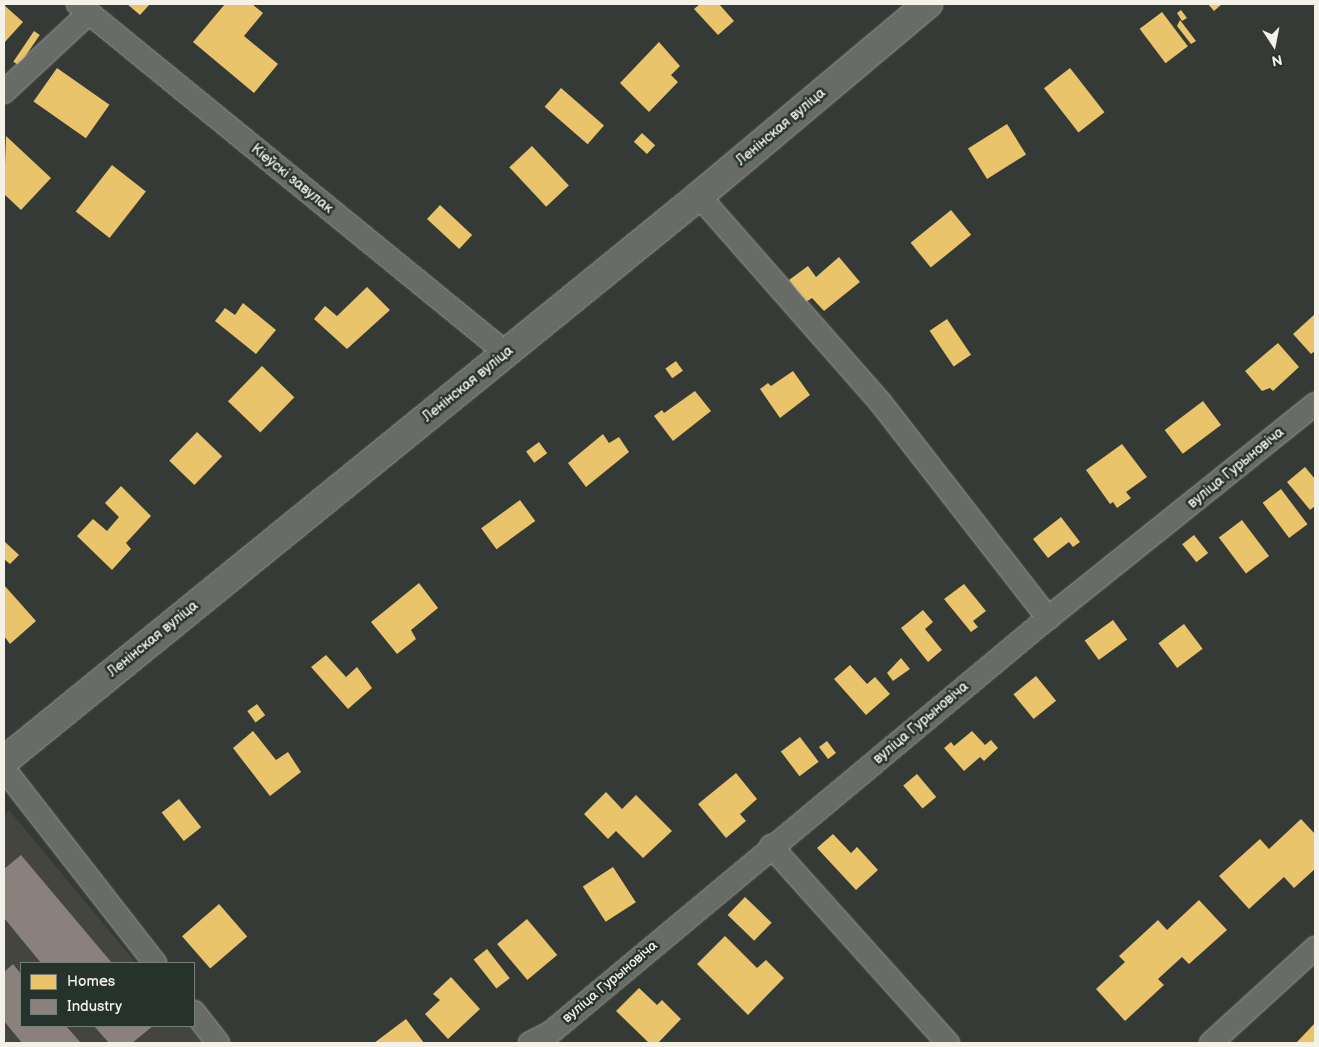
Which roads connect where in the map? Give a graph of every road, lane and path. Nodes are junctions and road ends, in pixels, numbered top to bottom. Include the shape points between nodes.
1 (928, 4) edge
2 (83, 9) edge
3 (4, 92) edge
4 (699, 196) junction
5 (506, 353) junction
6 (1315, 404) edge
7 (1048, 618) junction
8 (4, 761) edge
9 (4, 769) edge
10 (772, 846) junction
11 (1315, 948) edge
12 (154, 962) edge
13 (195, 1013) edge
14 (218, 1043) edge
15 (530, 1043) edge
16 (948, 1043) edge
17 (1211, 1043) edge

1 - 4 main road, Ленінская вуліца
2 - 3 street
2 - 5 street, Кіеўскі завулак
4 - 5 main road, Ленінская вуліца
4 - 7 street via 880,402
5 - 8 main road, Ленінская вуліца
6 - 7 street, вуліца Гурыновіча
7 - 10 street, вуліца Гурыновіча
9 - 12 street
10 - 15 street, вуліца Гурыновіча via 550,1033
10 - 16 street
11 - 17 street
13 - 14 street

